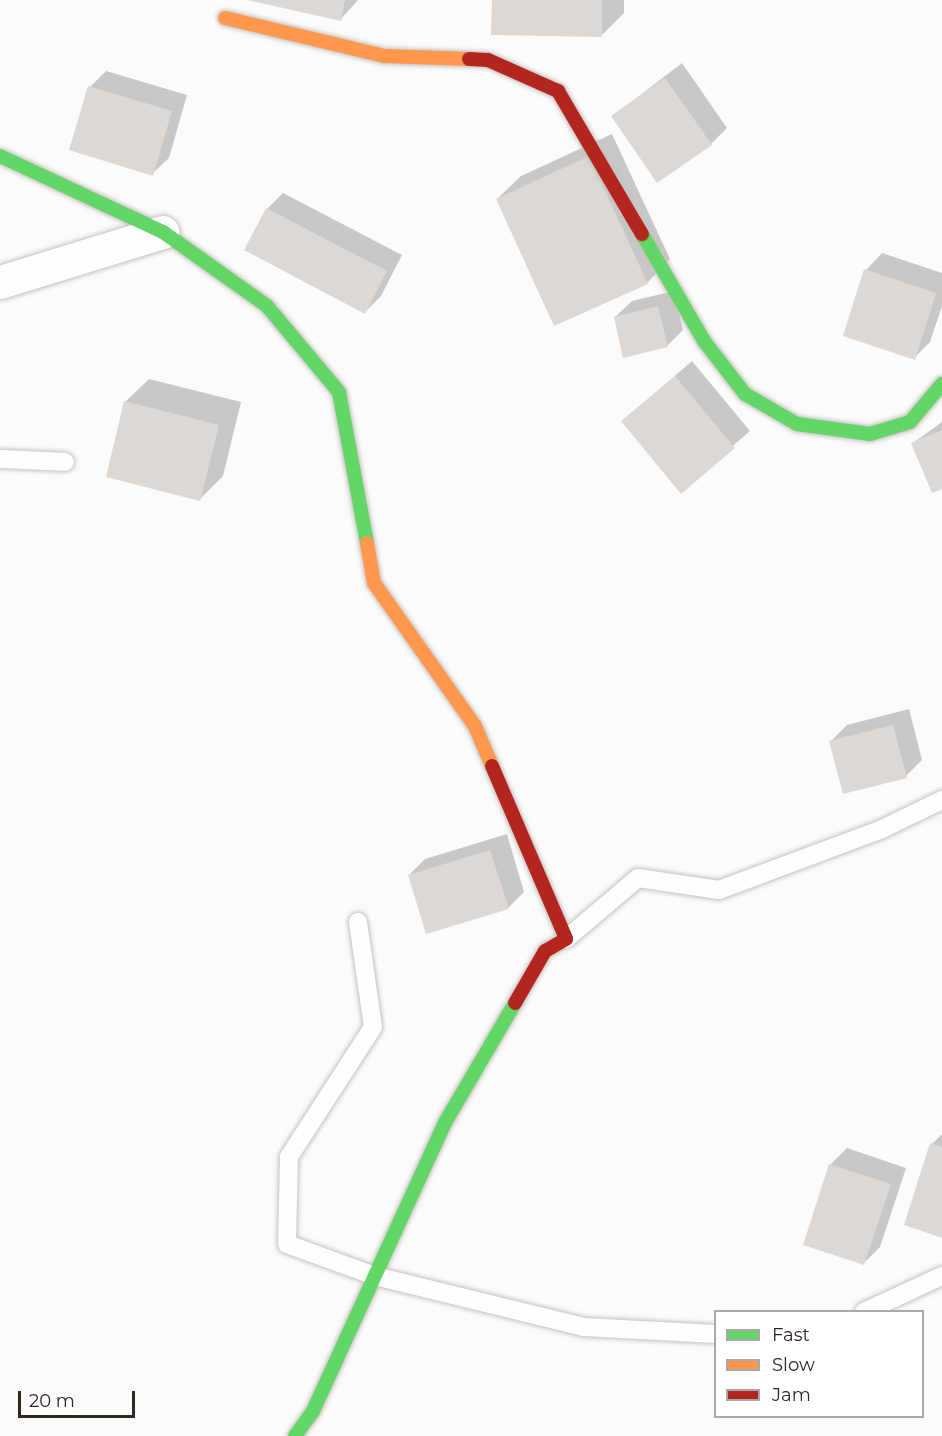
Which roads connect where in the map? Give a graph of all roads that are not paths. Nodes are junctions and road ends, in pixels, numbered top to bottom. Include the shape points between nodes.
1 (225, 18) dead end
2 (0, 156) edge
3 (164, 232) junction
4 (0, 282) edge
5 (942, 384) edge
6 (0, 459) edge
7 (65, 462) dead end
8 (942, 800) edge
9 (358, 922) dead end
10 (566, 939) junction
11 (942, 1275) edge
12 (375, 1276) junction
13 (866, 1310) edge
14 (714, 1334) edge
15 (295, 1436) edge

1 - 5 street via 385,56 488,60 558,91 704,341 745,394 797,424 870,434 910,422
2 - 3 street
3 - 4 street
3 - 10 street via 267,306 339,392 374,583 475,726
6 - 7 lane
8 - 10 lane via 882,829 719,890 638,878
9 - 12 lane via 373,1027 289,1157 287,1244
10 - 12 street via 545,951 446,1121
11 - 13 lane
12 - 14 lane via 584,1327
12 - 15 street via 313,1411

